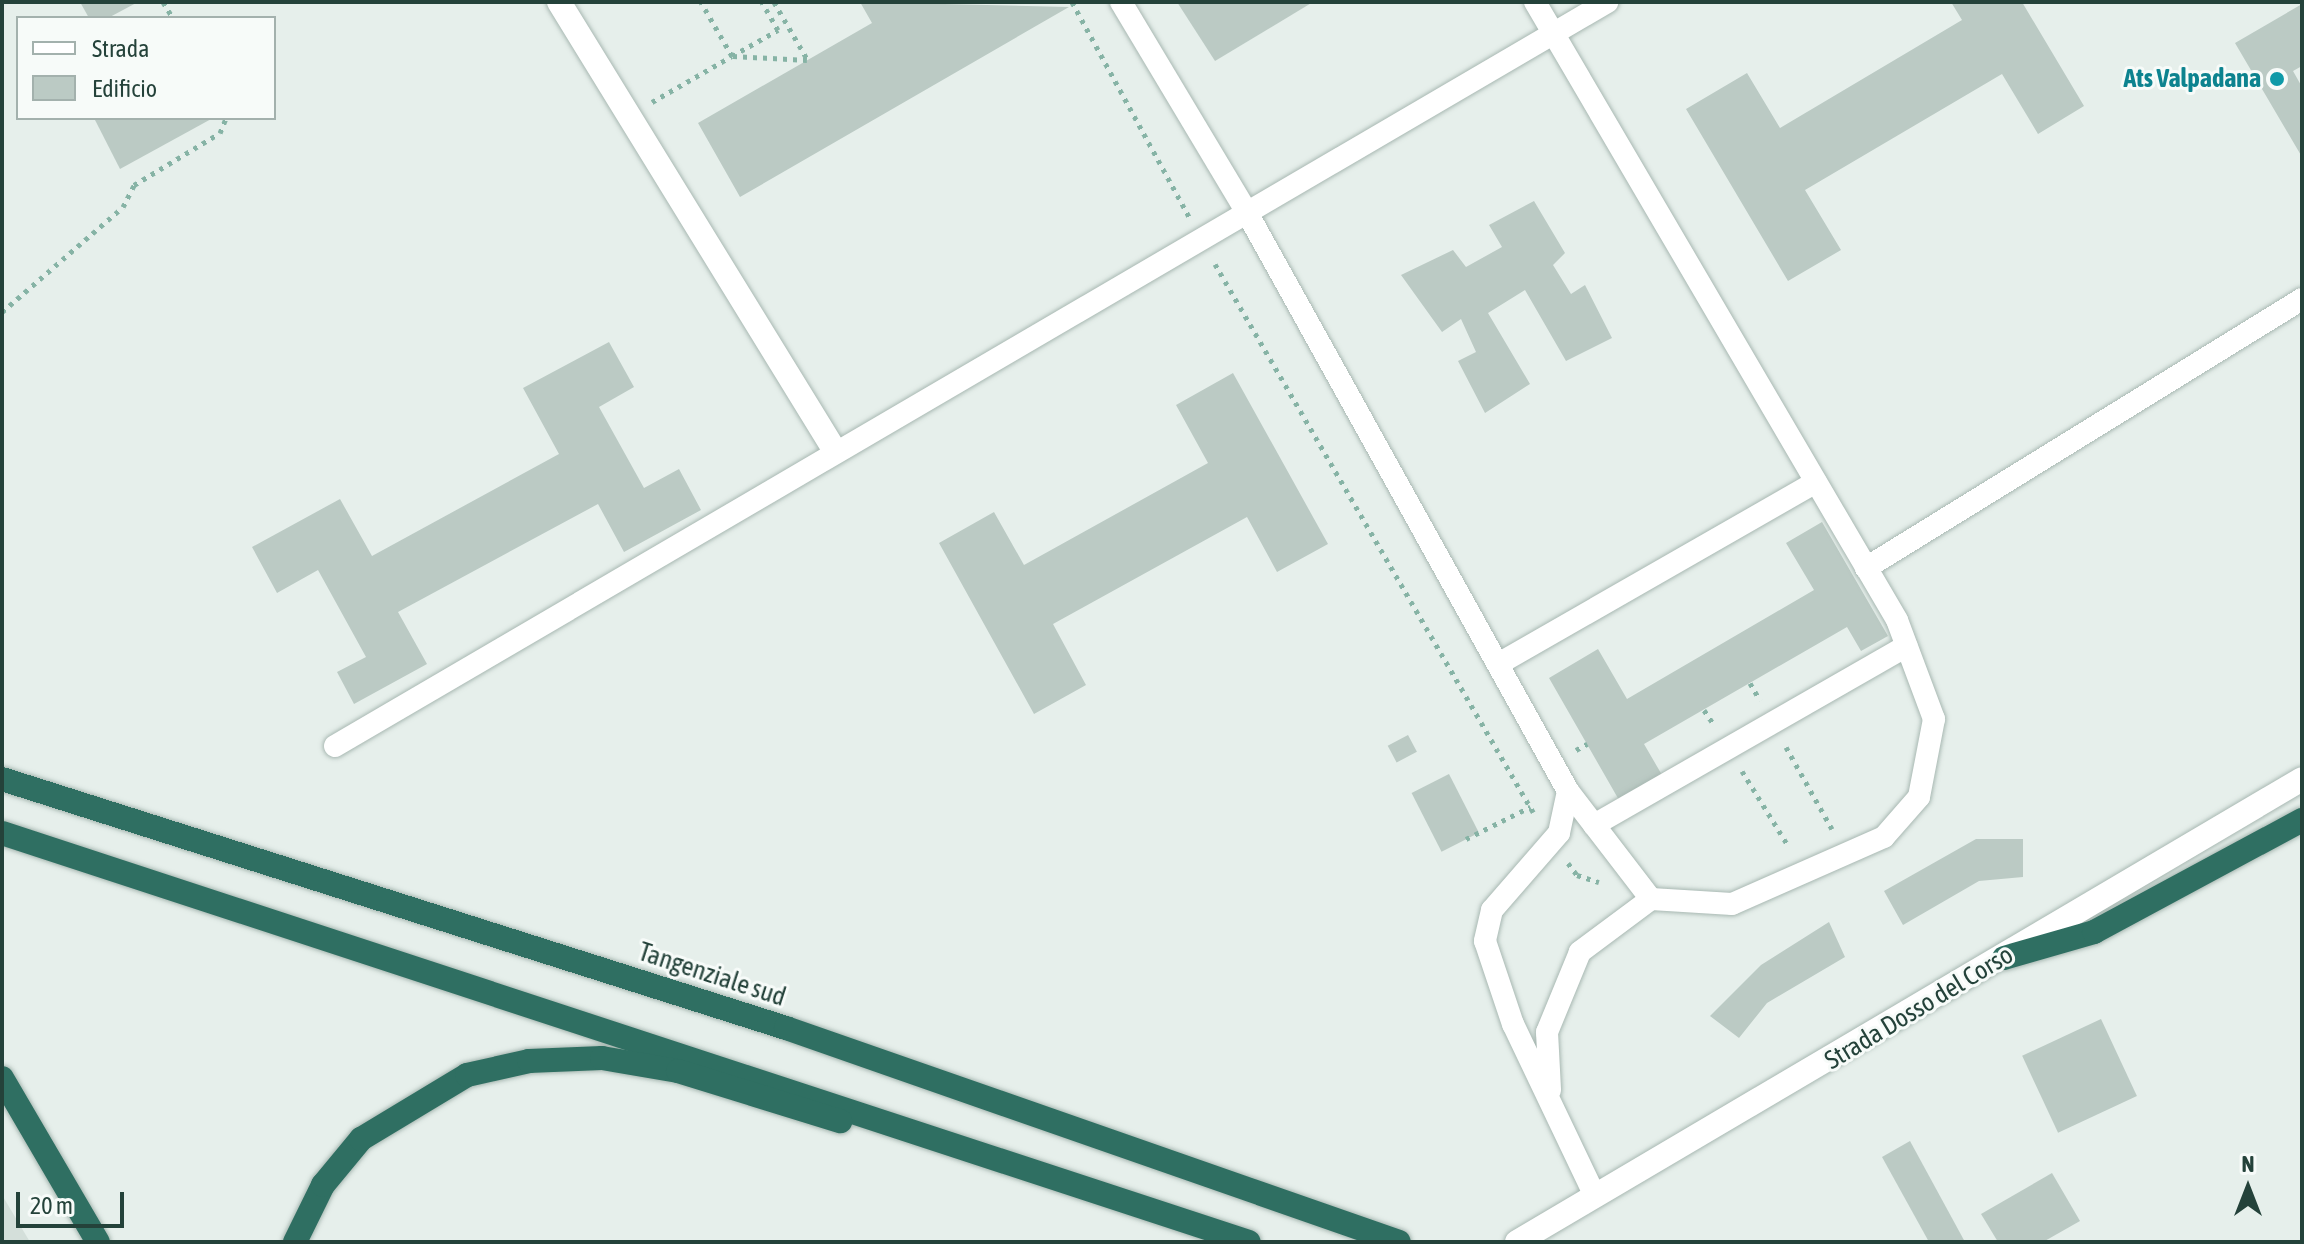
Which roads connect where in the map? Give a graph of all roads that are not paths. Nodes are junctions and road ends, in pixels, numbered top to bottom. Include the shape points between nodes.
1 (559, 2) edge
2 (1121, 2) edge
3 (1535, 2) edge
4 (1607, 2) edge
5 (1553, 33) junction
6 (1245, 209) junction
7 (2302, 299) edge
8 (835, 451) junction
9 (1816, 482) junction
10 (1866, 568) junction
11 (1906, 646) junction
12 (1500, 663) junction
13 (335, 746) dead end
14 (2, 779) edge
15 (2302, 779) edge
16 (1568, 791) junction
17 (2302, 820) edge
18 (1594, 825) junction
19 (2, 833) edge
20 (1651, 899) junction
21 (2004, 958) junction
22 (2, 1078) edge
23 (763, 1088) junction
24 (1550, 1090) junction
25 (1595, 1196) junction
26 (1525, 1237) edge
27 (98, 1242) edge
28 (295, 1242) edge
29 (1249, 1242) edge
30 (1399, 1242) edge

1 - 8 main road
2 - 6 lane
3 - 5 lane
4 - 5 lane
5 - 6 lane
5 - 9 lane
6 - 8 lane
6 - 12 lane
7 - 10 lane
8 - 13 lane
9 - 10 lane
9 - 12 lane
10 - 11 lane
11 - 18 lane
11 - 20 lane via 1934,719 1919,797 1884,837 1732,904
12 - 16 lane
14 - 30 highway, Tangenziale sud via 786,1028
15 - 21 main road, Strada Dosso del Corso
16 - 18 lane
16 - 24 lane via 1559,833 1492,910 1485,941 1513,1024
17 - 21 highway via 2094,932
18 - 20 lane
19 - 23 highway
20 - 24 lane via 1580,952 1561,984 1547,1032
21 - 25 main road, Strada Dosso del Corso
22 - 27 highway
23 - 28 highway via 602,1058 529,1061 467,1075 361,1139 323,1185
23 - 29 highway
24 - 25 lane
25 - 26 main road, Strada Dosso del Corso

